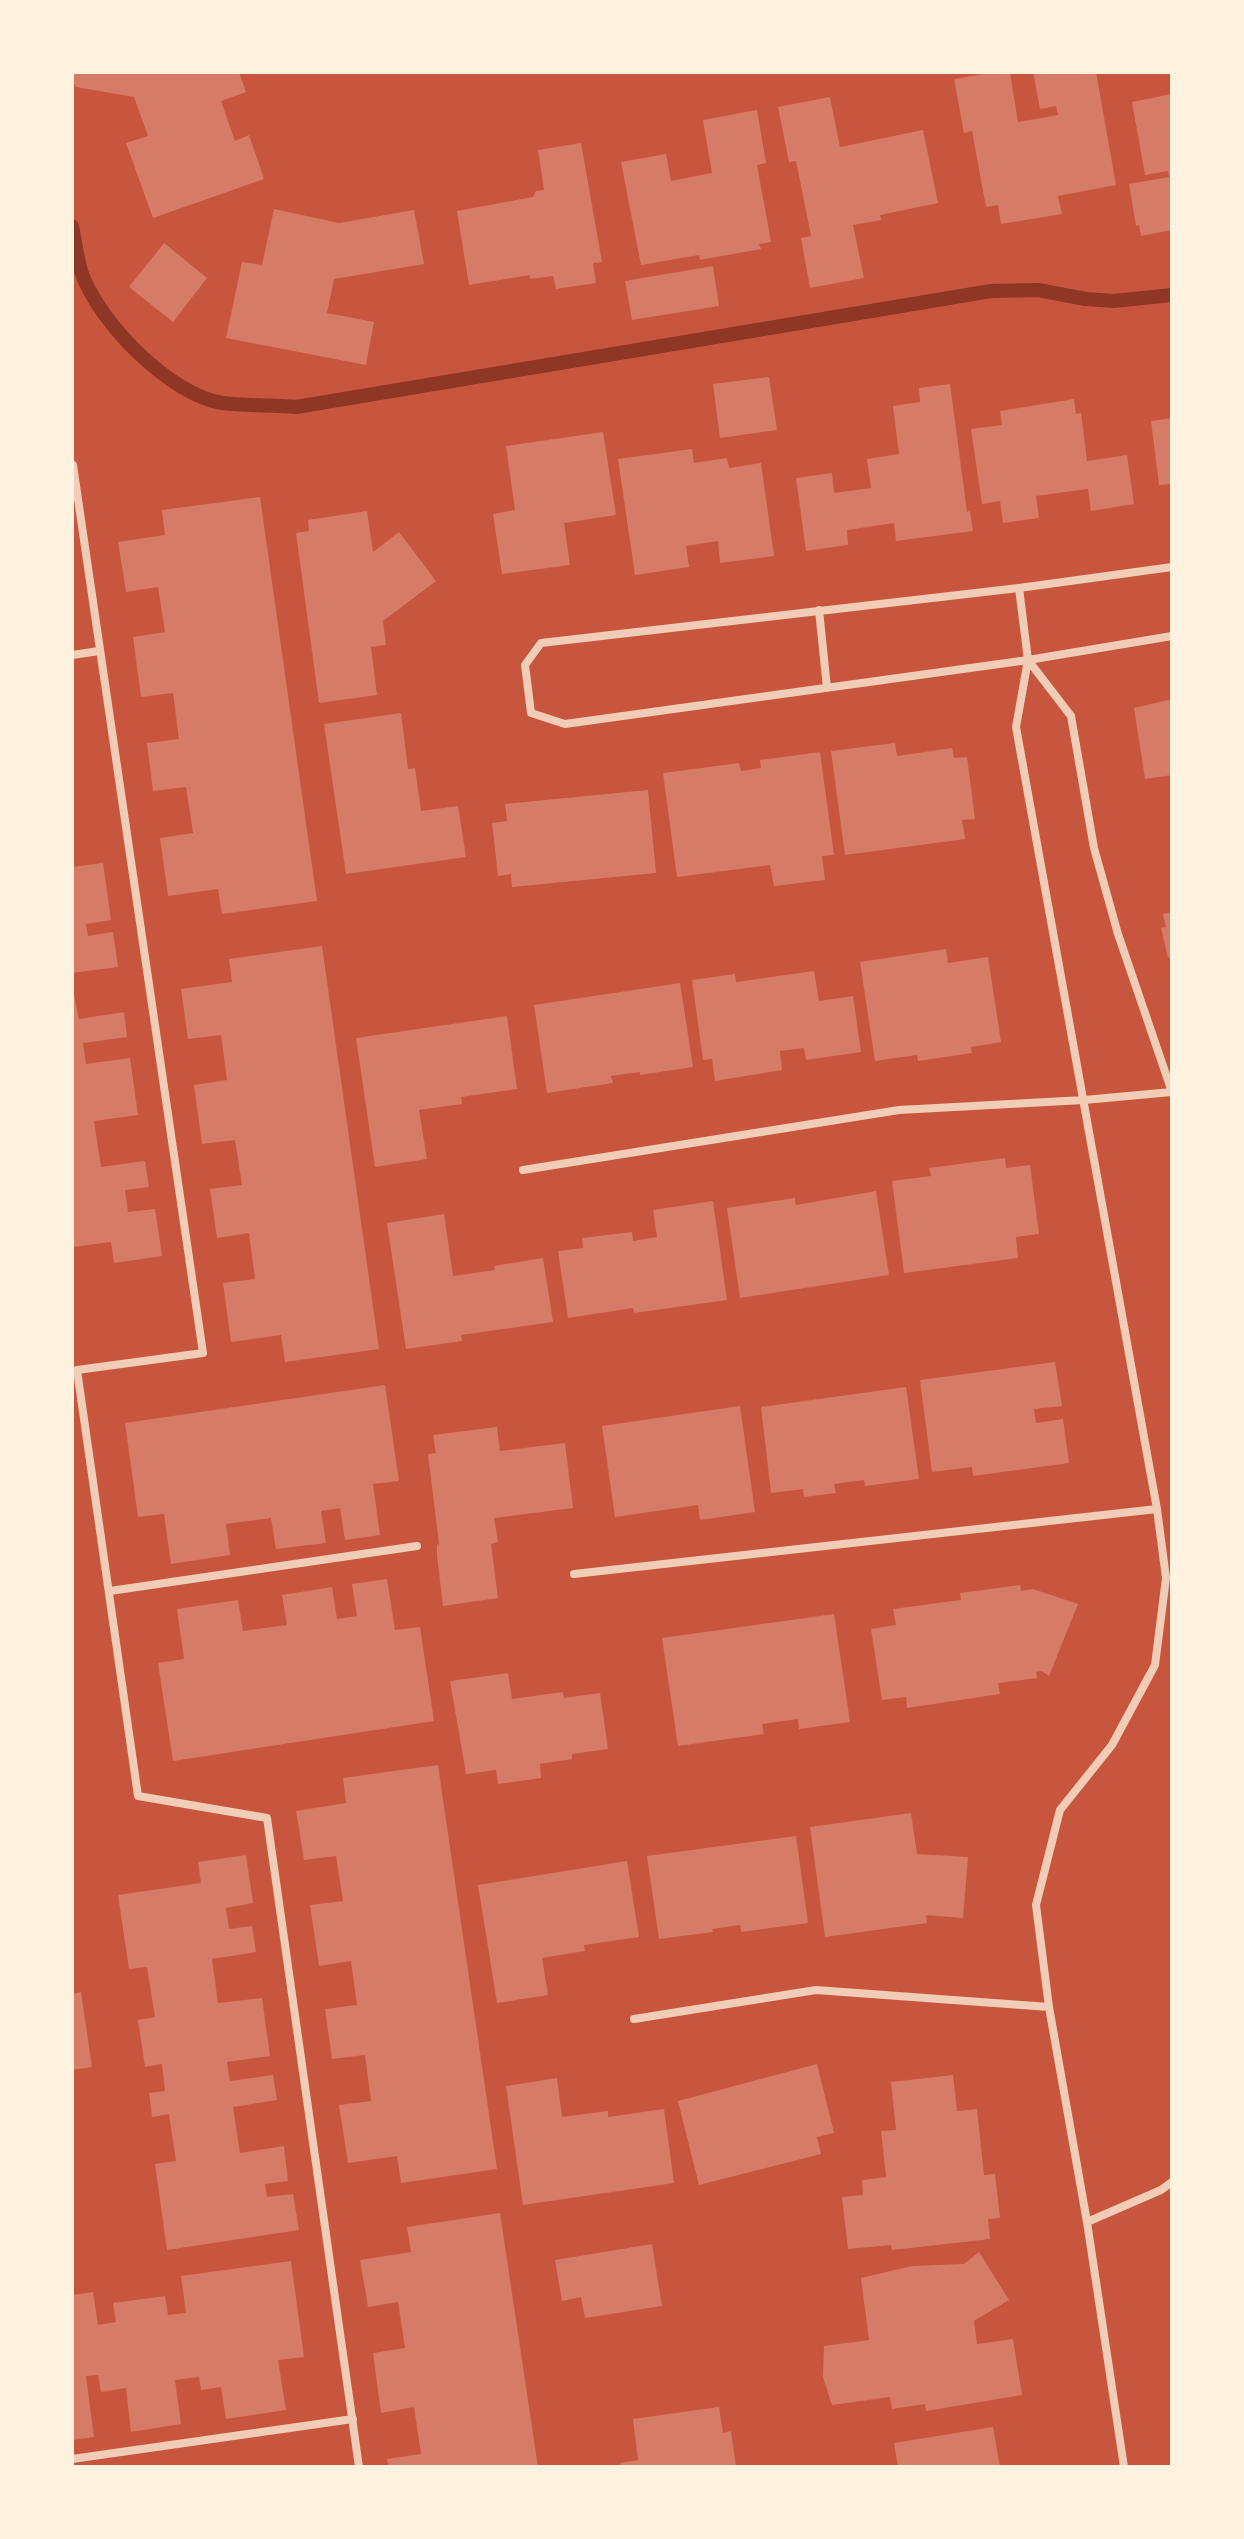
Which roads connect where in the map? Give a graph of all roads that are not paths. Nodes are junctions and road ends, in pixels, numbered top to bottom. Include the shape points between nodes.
1 (73, 465) edge
2 (1172, 567) edge
3 (1019, 588) junction
4 (819, 610) junction
5 (1172, 636) edge
6 (99, 651) junction
7 (72, 655) edge
8 (1028, 660) junction
9 (827, 688) junction
10 (1172, 1092) edge
11 (1084, 1100) junction
12 (523, 1170) dead end
13 (1157, 1509) junction
14 (417, 1546) dead end
15 (574, 1574) dead end
16 (110, 1591) junction
17 (1049, 2007) junction
18 (634, 2019) dead end
19 (1172, 2182) edge
20 (1087, 2222) junction
21 (353, 2419) junction
22 (72, 2459) edge
23 (359, 2467) edge
24 (1124, 2467) edge

1 - 6 street
2 - 3 street
3 - 4 street
3 - 8 street
4 - 9 street
4 - 9 street via 541,643 525,665 531,713 565,724
5 - 8 street
6 - 7 street
6 - 16 street via 203,1353 77,1370
8 - 9 street
8 - 10 street via 1071,716 1094,848
8 - 11 street via 1016,727
10 - 11 street
11 - 12 street via 899,1110
11 - 13 street
13 - 15 street
13 - 17 street via 1166,1578 1155,1665 1112,1745 1060,1810 1036,1905
14 - 16 street
16 - 21 street via 138,1796 267,1818
17 - 18 street via 816,1990
17 - 20 street
19 - 20 street
20 - 24 street
21 - 22 street
21 - 23 street

